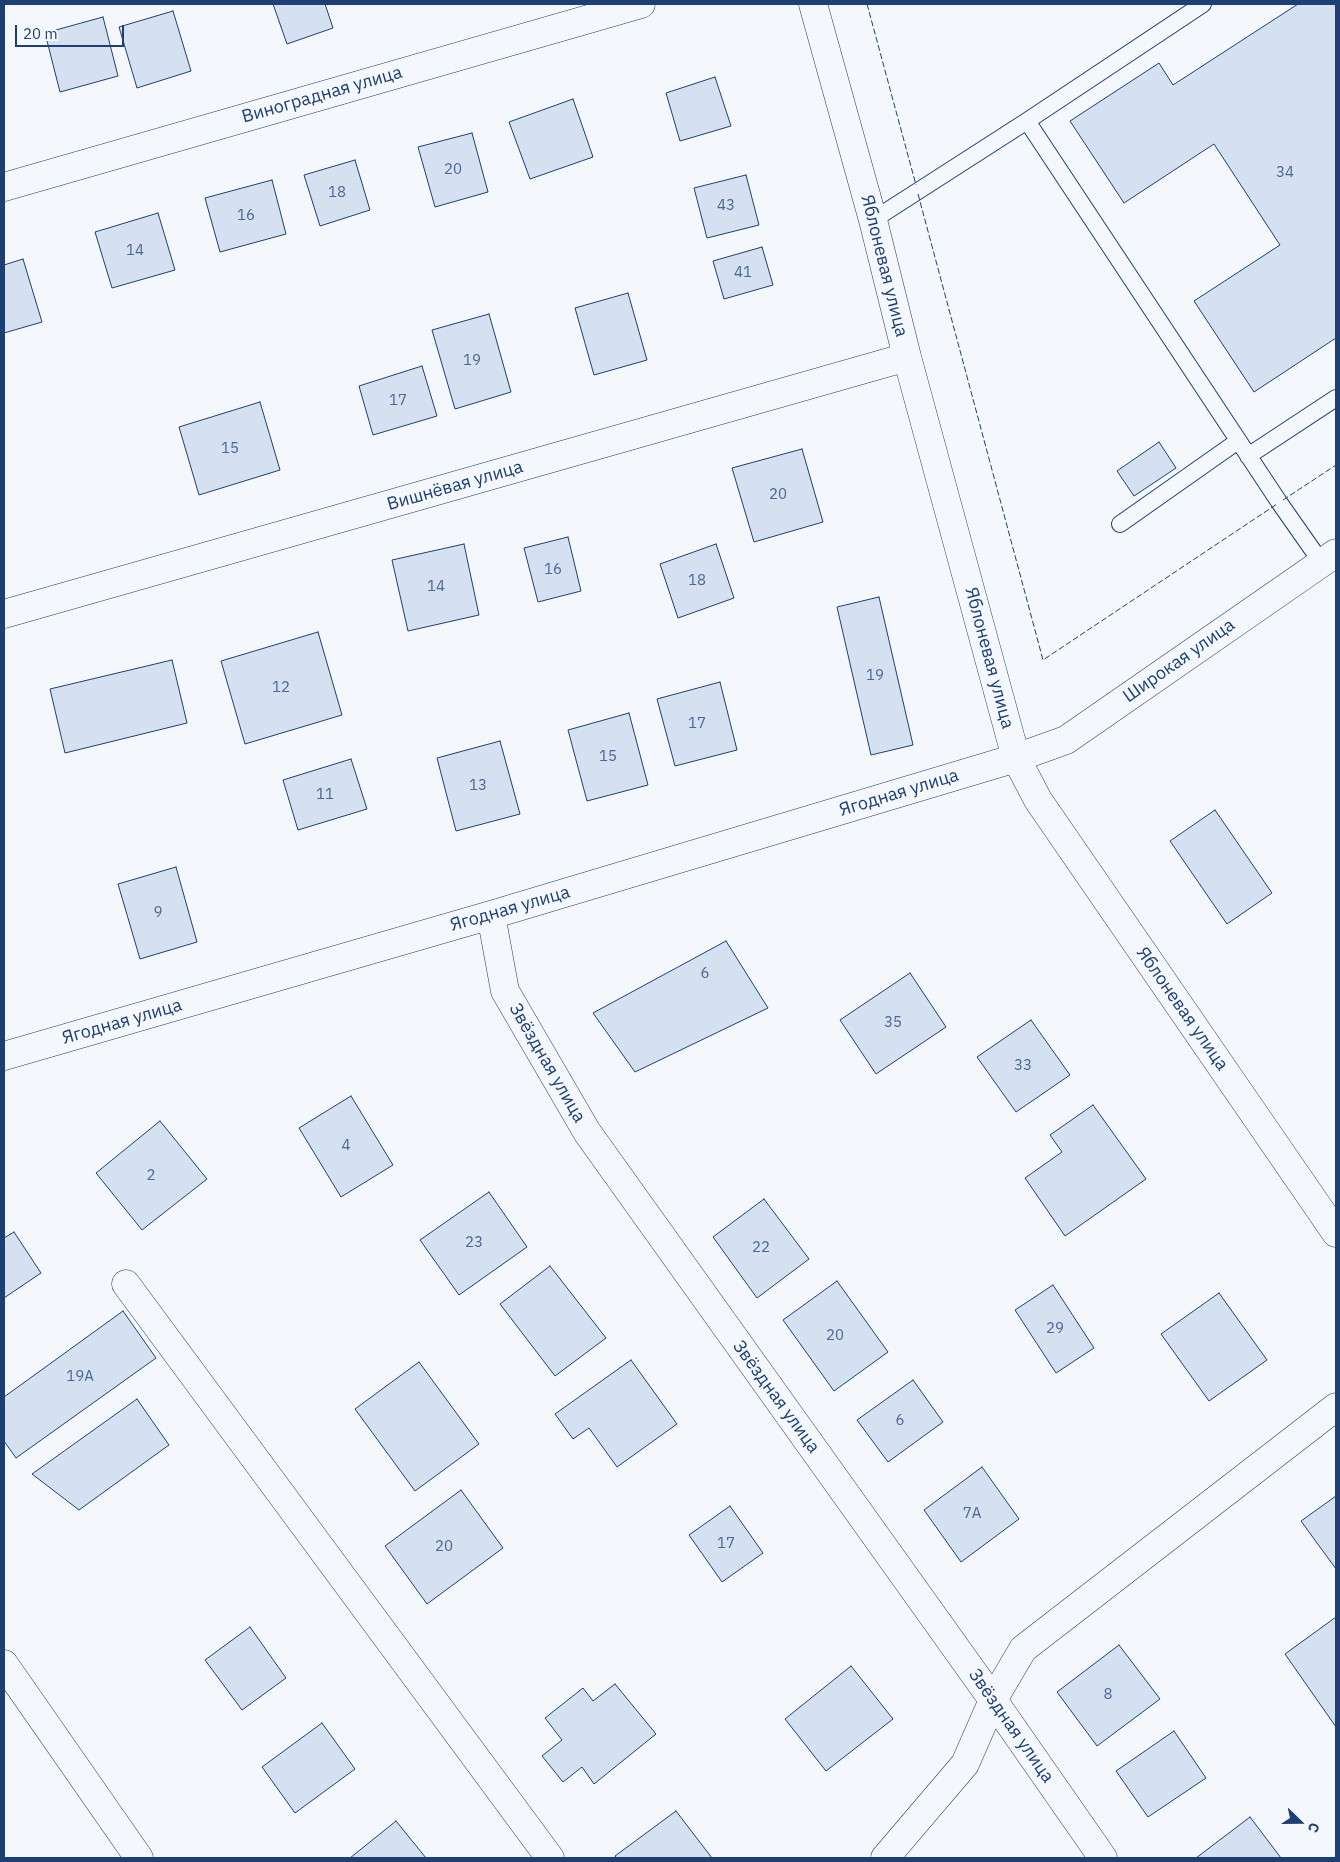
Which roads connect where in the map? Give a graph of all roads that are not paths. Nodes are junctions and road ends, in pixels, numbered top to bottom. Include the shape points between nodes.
1 (640, 4) edge
2 (813, 4) edge
3 (1203, 4) edge
4 (1027, 121) junction
5 (4, 187) edge
6 (873, 220) junction
7 (907, 358) junction
8 (1336, 398) edge
9 (1238, 441) junction
10 (1248, 456) junction
11 (1120, 524) dead end
12 (1329, 558) edge
13 (4, 614) edge
14 (1016, 758) junction
15 (490, 915) junction
16 (4, 1056) edge
17 (1336, 1233) edge
18 (126, 1284) dead end
19 (1336, 1407) edge
20 (4, 1664) edge
21 (994, 1700) junction
22 (139, 1858) edge
23 (550, 1858) edge
24 (885, 1858) edge
25 (1103, 1858) edge

1 - 5 street, Виноградная улица
2 - 6 street, Яблоневая улица
3 - 4 lane
4 - 6 lane
4 - 9 lane
6 - 7 street, Яблоневая улица
7 - 13 street, Вишнёвая улица
7 - 14 street, Яблоневая улица
8 - 10 lane
9 - 10 lane
9 - 11 lane
10 - 12 lane
12 - 14 street, Широкая улица via 1066,740
14 - 15 street, Ягодная улица
14 - 17 street, Яблоневая улица via 1038,800
15 - 16 street, Ягодная улица
15 - 21 street, Звёздная улица via 504,991 587,1132
18 - 23 street
19 - 21 street via 1023,1649
20 - 22 street
21 - 24 street via 964,1764
21 - 25 street, Звёздная улица

